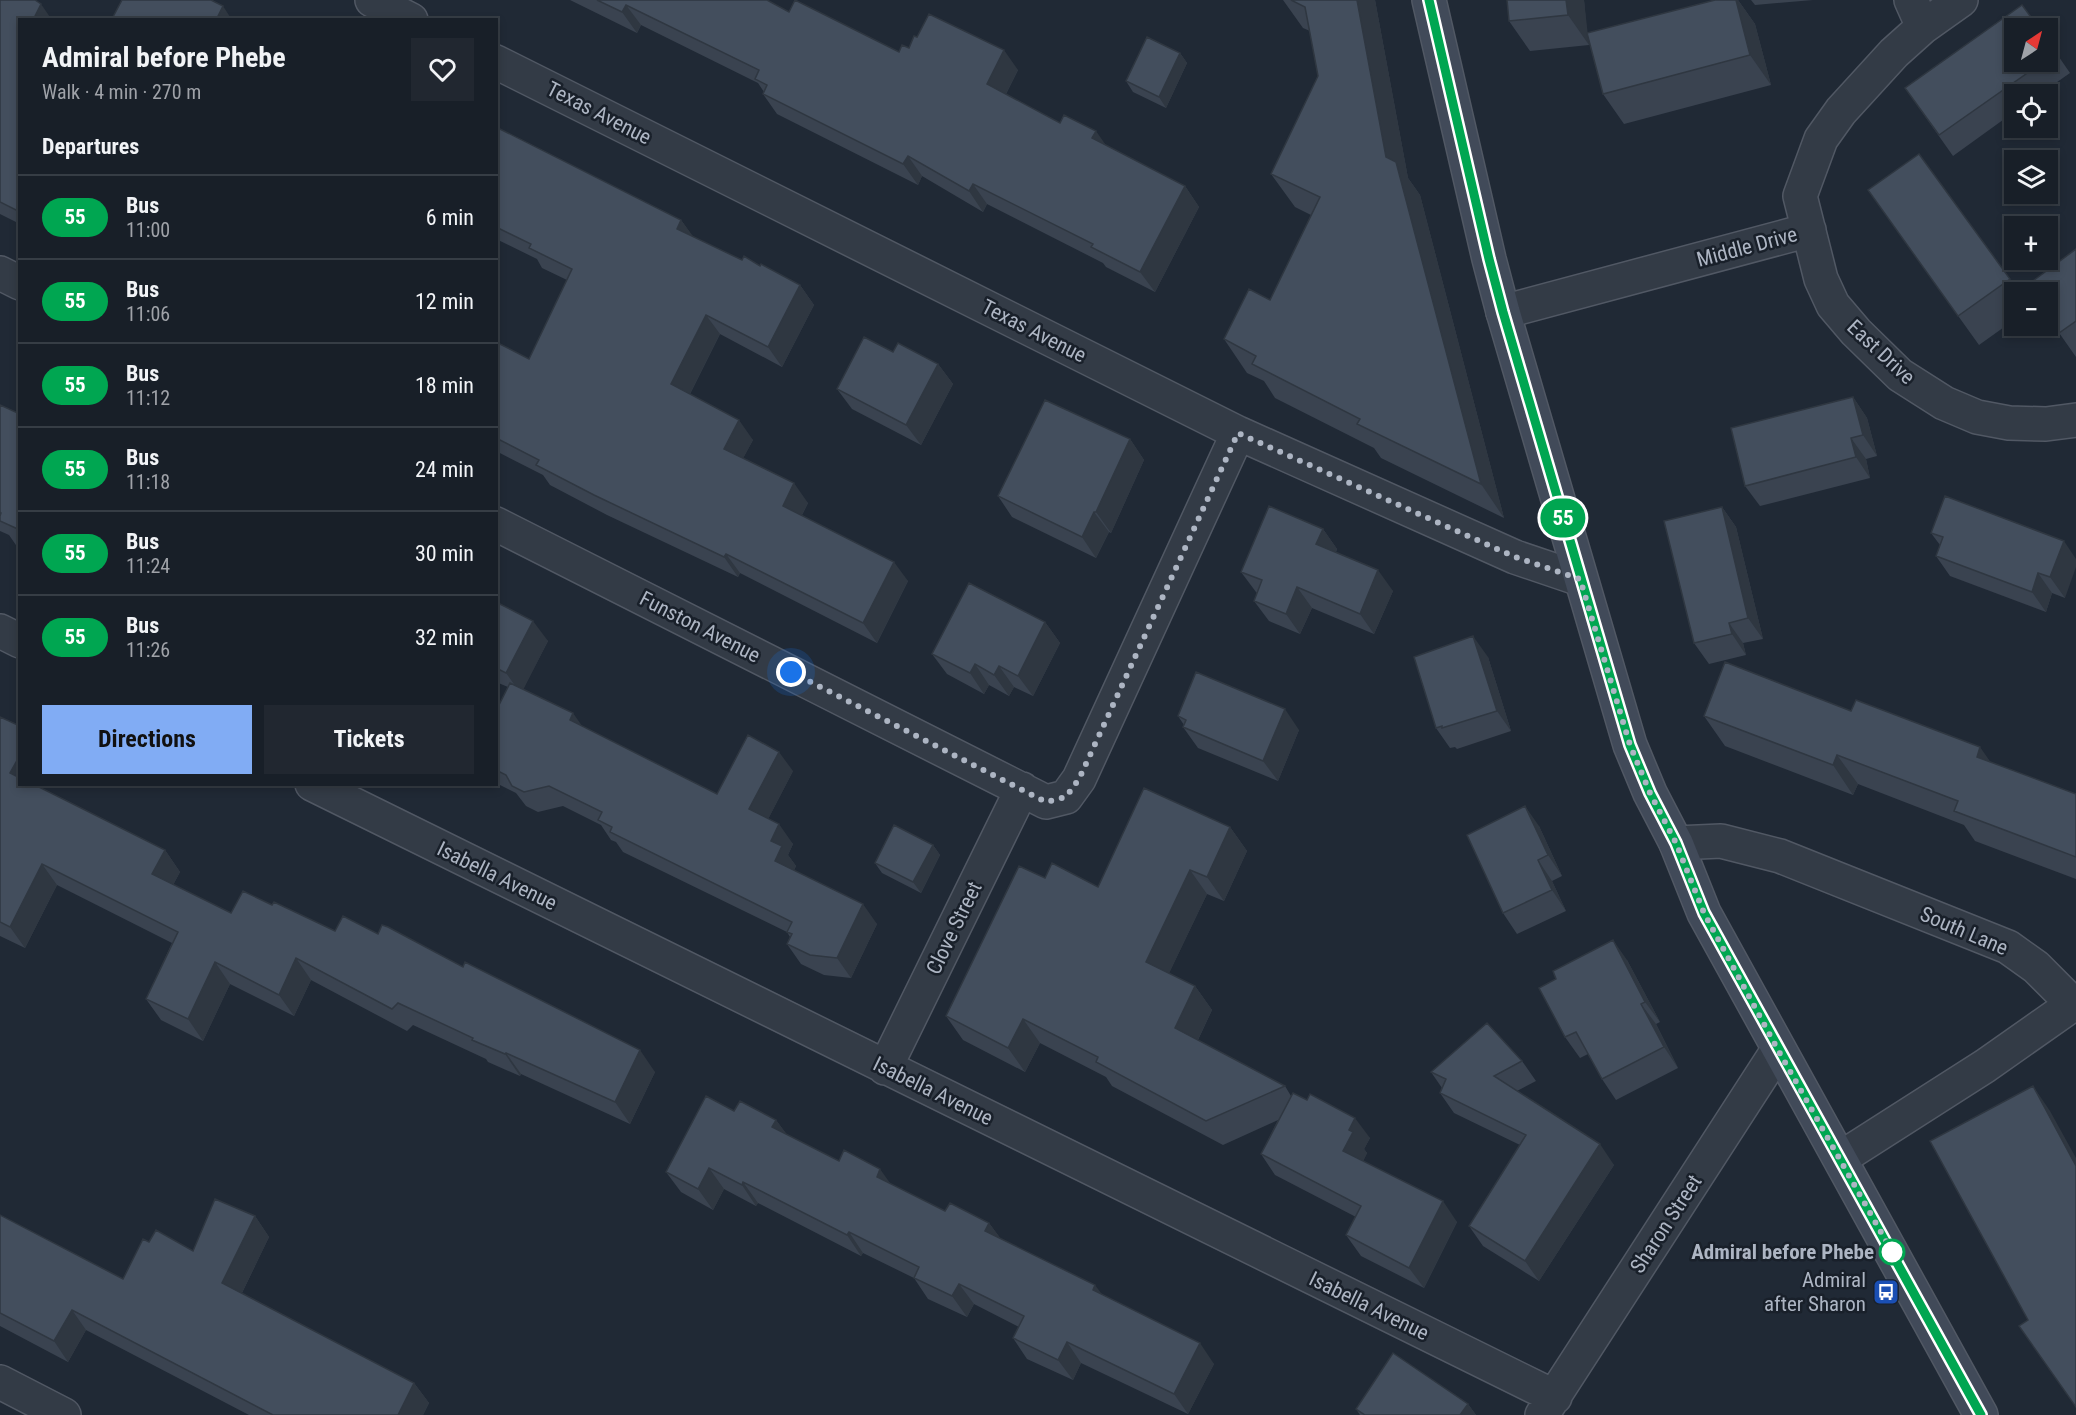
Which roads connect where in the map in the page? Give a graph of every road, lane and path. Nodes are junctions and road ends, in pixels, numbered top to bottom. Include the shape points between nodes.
1 (372, 0) edge
2 (1429, 0) edge
3 (1961, 0) edge
4 (1917, 14) edge
5 (407, 18) edge
6 (498, 63) edge
7 (1809, 230) junction
8 (0, 273) edge
9 (18, 282) edge
10 (1503, 312) junction
11 (2076, 420) edge
12 (1238, 433) junction
13 (498, 525) edge
14 (1580, 579) junction
15 (0, 631) edge
16 (18, 640) edge
17 (316, 786) edge
18 (1022, 789) junction
19 (1676, 843) junction
20 (2074, 1003) edge
21 (1778, 1050) junction
22 (885, 1068) junction
23 (1841, 1158) junction
24 (0, 1382) edge
25 (1548, 1406) edge
26 (64, 1415) edge
27 (1981, 1415) edge

1 - 5 street
2 - 10 main road
3 - 4 street, Middle Drive
4 - 7 street, Middle Drive via 1894,53 1821,139 1800,196
6 - 12 street, Texas Avenue
7 - 10 street, Middle Drive
7 - 11 street, East Drive via 1821,279 1833,305 1900,375 1944,403 1977,417 2009,423
8 - 9 street
10 - 14 main road
12 - 14 street, Texas Avenue via 1515,557
12 - 18 street, Funston Avenue via 1079,779 1066,797 1046,802
13 - 18 street, Funston Avenue
14 - 19 main road via 1630,745
15 - 16 street
17 - 22 street, Isabella Avenue
18 - 22 street, Clove Street
19 - 20 street, South Lane via 1721,841 1780,856 2008,947
19 - 21 main road via 1704,913
20 - 23 street, South Lane via 1985,1066
21 - 23 main road
21 - 25 street, Sharon Street
22 - 25 street, Isabella Avenue
23 - 27 main road
24 - 26 street

